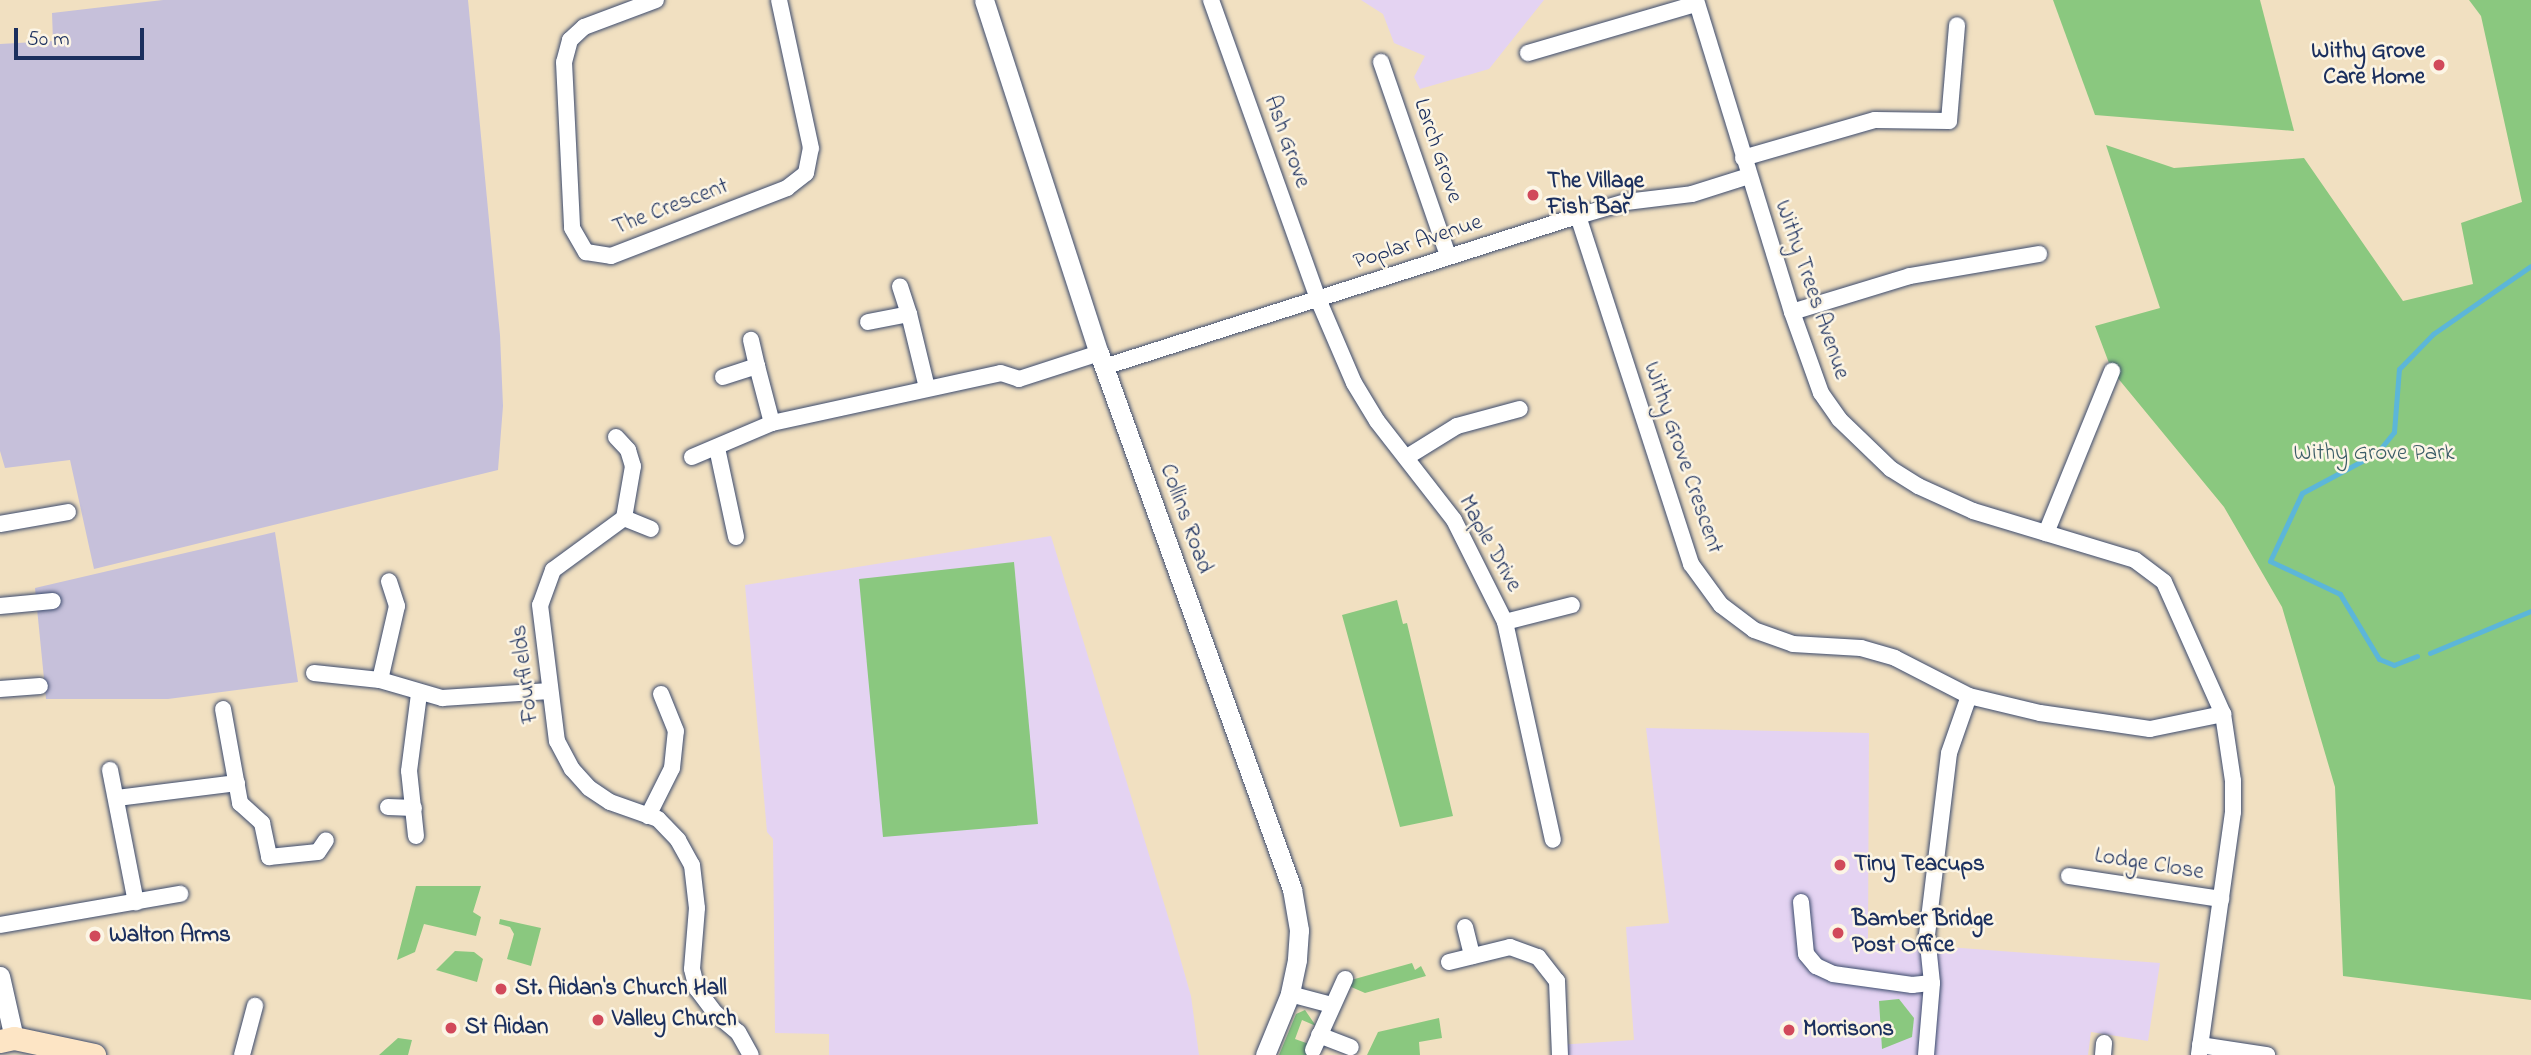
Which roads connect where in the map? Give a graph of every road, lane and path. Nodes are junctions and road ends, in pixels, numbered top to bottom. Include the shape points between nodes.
1 (656, 0) edge
2 (779, 0) edge
3 (984, 0) edge
4 (1211, 0) edge
5 (1696, 2) edge
6 (1957, 25) dead end
7 (1528, 53) dead end
8 (1381, 62) dead end
9 (1743, 158) junction
10 (1749, 176) junction
11 (1578, 216) junction
12 (2039, 254) dead end
13 (1448, 256) junction
14 (900, 286) dead end
15 (1318, 299) junction
16 (1791, 312) junction
17 (909, 314) junction
18 (868, 322) dead end
19 (751, 340) dead end
20 (1102, 360) junction
21 (757, 366) junction
22 (2112, 371) dead end
23 (723, 377) dead end
24 (927, 388) junction
25 (1520, 409) dead end
26 (772, 423) junction
27 (616, 437) dead end
28 (717, 448) junction
29 (692, 457) dead end
30 (1407, 457) junction
31 (68, 512) dead end
32 (624, 518) junction
33 (0, 524) edge
34 (651, 529) dead end
35 (2046, 533) junction
36 (736, 537) dead end
37 (389, 581) dead end
38 (53, 601) dead end
39 (1572, 605) dead end
40 (0, 606) edge
41 (1505, 622) junction
42 (314, 673) dead end
43 (380, 680) junction
44 (40, 686) dead end
45 (0, 689) edge
46 (550, 691) junction
47 (419, 694) junction
48 (661, 694) dead end
49 (1969, 695) junction
50 (223, 709) dead end
51 (2223, 714) junction
52 (110, 770) dead end
53 (237, 783) junction
54 (117, 798) junction
55 (388, 807) dead end
56 (414, 808) junction
57 (648, 816) junction
58 (416, 836) dead end
59 (326, 840) dead end
60 (1553, 840) dead end
61 (2069, 876) dead end
62 (180, 894) dead end
63 (2221, 899) junction
64 (136, 902) junction
65 (1801, 902) dead end
66 (0, 925) edge
67 (1465, 927) dead end
68 (1472, 956) junction
69 (1449, 962) dead end
70 (0, 975) edge
71 (1345, 979) dead end
72 (1932, 983) junction
73 (1290, 994) junction
74 (1332, 1005) junction
75 (255, 1006) dead end
76 (7, 1039) edge
77 (1350, 1047) dead end
78 (2199, 1050) edge
79 (94, 1055) edge
80 (242, 1055) edge
81 (751, 1055) edge
82 (1265, 1055) edge
83 (1560, 1055) edge
84 (1926, 1055) edge
85 (2267, 1055) edge

1 - 2 street, The Crescent via 584,27 570,40 564,62 572,228 586,252 611,256 787,188 806,173 811,148
3 - 20 street, Collins Road
4 - 15 street, Ash Grove
5 - 7 street
5 - 9 street, Withy Trees Avenue
6 - 9 street via 1949,121 1875,120
8 - 13 street, Larch Grove
9 - 10 street, Withy Trees Avenue
10 - 11 street, Poplar Avenue via 1692,194 1626,202
10 - 16 street, Withy Trees Avenue
11 - 13 street, Poplar Avenue
11 - 49 street, Withy Grove Crescent via 1691,564 1721,606 1754,630 1793,644 1861,648 1895,658
12 - 16 street via 1910,276
13 - 15 street, Poplar Avenue
14 - 17 street
15 - 20 street, Poplar Avenue
15 - 30 street, Maple Drive via 1354,383
16 - 35 street, Withy Trees Avenue via 1821,393 1839,419 1891,469 1973,511
17 - 18 street
17 - 24 street
19 - 21 street
20 - 24 street, Poplar Avenue via 1019,379 1000,373
20 - 73 street, Collins Road via 1292,889 1299,930
21 - 23 street
21 - 26 street
22 - 35 street
24 - 26 street, Poplar Avenue
25 - 30 street via 1457,426
26 - 28 street, Poplar Avenue
27 - 32 street via 628,450 633,466
28 - 29 street, Poplar Avenue
28 - 36 street
30 - 41 street, Maple Drive via 1454,520
31 - 33 street
32 - 34 street
32 - 46 street, Fourfields via 569,555 545,585 540,605
35 - 51 street, Withy Trees Avenue via 2135,560 2164,582
37 - 43 street via 397,606
38 - 40 street
39 - 41 street
41 - 60 street, Maple Drive
42 - 43 street
43 - 47 street
44 - 45 street
46 - 47 street via 473,699
46 - 57 street, Fourfields via 557,741 572,769 610,802
47 - 56 street via 410,734
48 - 57 street via 676,731 672,768
49 - 51 street, Withy Grove Crescent via 2040,713 2150,729
49 - 72 street via 1949,753 1927,935
50 - 53 street
51 - 63 street, Withy Trees Avenue via 2234,781
52 - 54 street
53 - 54 street
53 - 59 street via 240,803 262,823 269,857 318,852
54 - 64 street
55 - 56 street
56 - 58 street
57 - 81 street, Fourfields via 658,819 678,840 692,864 697,908 692,969 697,989 715,1013 738,1032
61 - 63 street, Lodge Close
62 - 64 street
63 - 78 street, Withy Trees Avenue
64 - 66 street
65 - 72 street via 1806,954 1821,968 1912,985
67 - 68 street
68 - 69 street
68 - 83 street via 1510,947 1538,957 1557,981
70 - 76 street
71 - 74 street
72 - 84 street
73 - 74 street
73 - 82 street, Collins Road
74 - 77 street via 1316,1042
75 - 80 street
76 - 79 main road
78 - 85 street

